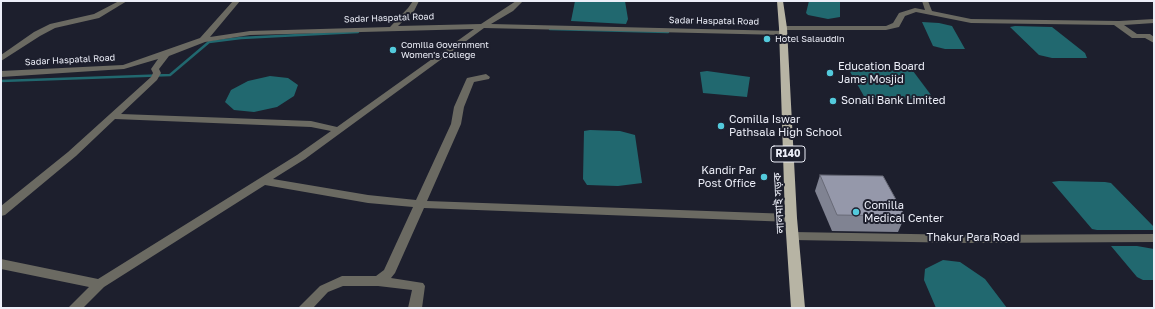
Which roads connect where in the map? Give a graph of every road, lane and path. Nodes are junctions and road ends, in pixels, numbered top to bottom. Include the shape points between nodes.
1 (124, 1) edge
2 (237, 1) edge
3 (416, 1) edge
4 (520, 1) edge
5 (780, 1) edge
6 (925, 1) edge
7 (929, 12) junction
8 (1154, 21) edge
9 (1116, 23) junction
10 (393, 27) junction
11 (480, 28) junction
12 (783, 30) junction
13 (203, 40) junction
14 (1154, 41) edge
15 (166, 54) junction
16 (1, 59) edge
17 (124, 67) junction
18 (155, 73) junction
19 (1, 74) edge
20 (486, 77) dead end
21 (113, 116) junction
22 (339, 130) junction
23 (263, 181) junction
24 (420, 204) junction
25 (1, 212) edge
26 (791, 218) junction
27 (793, 236) junction
28 (1154, 238) edge
29 (1, 264) edge
30 (378, 281) junction
31 (100, 284) junction
32 (75, 308) edge
33 (305, 308) edge
34 (415, 308) edge
35 (798, 308) edge

1 - 16 street via 96,16 53,26
2 - 13 street
3 - 10 street
4 - 11 street
5 - 12 main road, লালমাই সড়ক / R140
6 - 7 street
7 - 9 street, Sadar Haspatal Road via 971,21
7 - 12 street, Sadar Haspatal Road via 907,12 896,25 886,28
8 - 9 street, Sadar Haspatal Road
9 - 14 street via 1135,36 1146,36
10 - 11 street, Sadar Haspatal Road
10 - 13 street, Sadar Haspatal Road via 250,33
11 - 12 street, Sadar Haspatal Road
11 - 22 street
12 - 26 main road, লালমাই সড়ক / R140
13 - 15 street, Sadar Haspatal Road
15 - 17 street, Sadar Haspatal Road
15 - 18 street
17 - 18 street
17 - 19 street, Sadar Haspatal Road
18 - 21 street
20 - 24 street via 470,80 459,107 456,124
21 - 22 street via 303,124
21 - 25 street via 72,154
22 - 23 street
23 - 24 street via 368,199
23 - 31 street
24 - 26 street
24 - 30 street via 389,272
26 - 27 main road, লালমাই সড়ক / R140
27 - 28 street, Thakur Para Road via 969,239
27 - 35 main road, লালমাই সড়ক / R140
29 - 31 street
30 - 33 street via 342,281 324,289
30 - 34 street via 419,286
31 - 32 street

